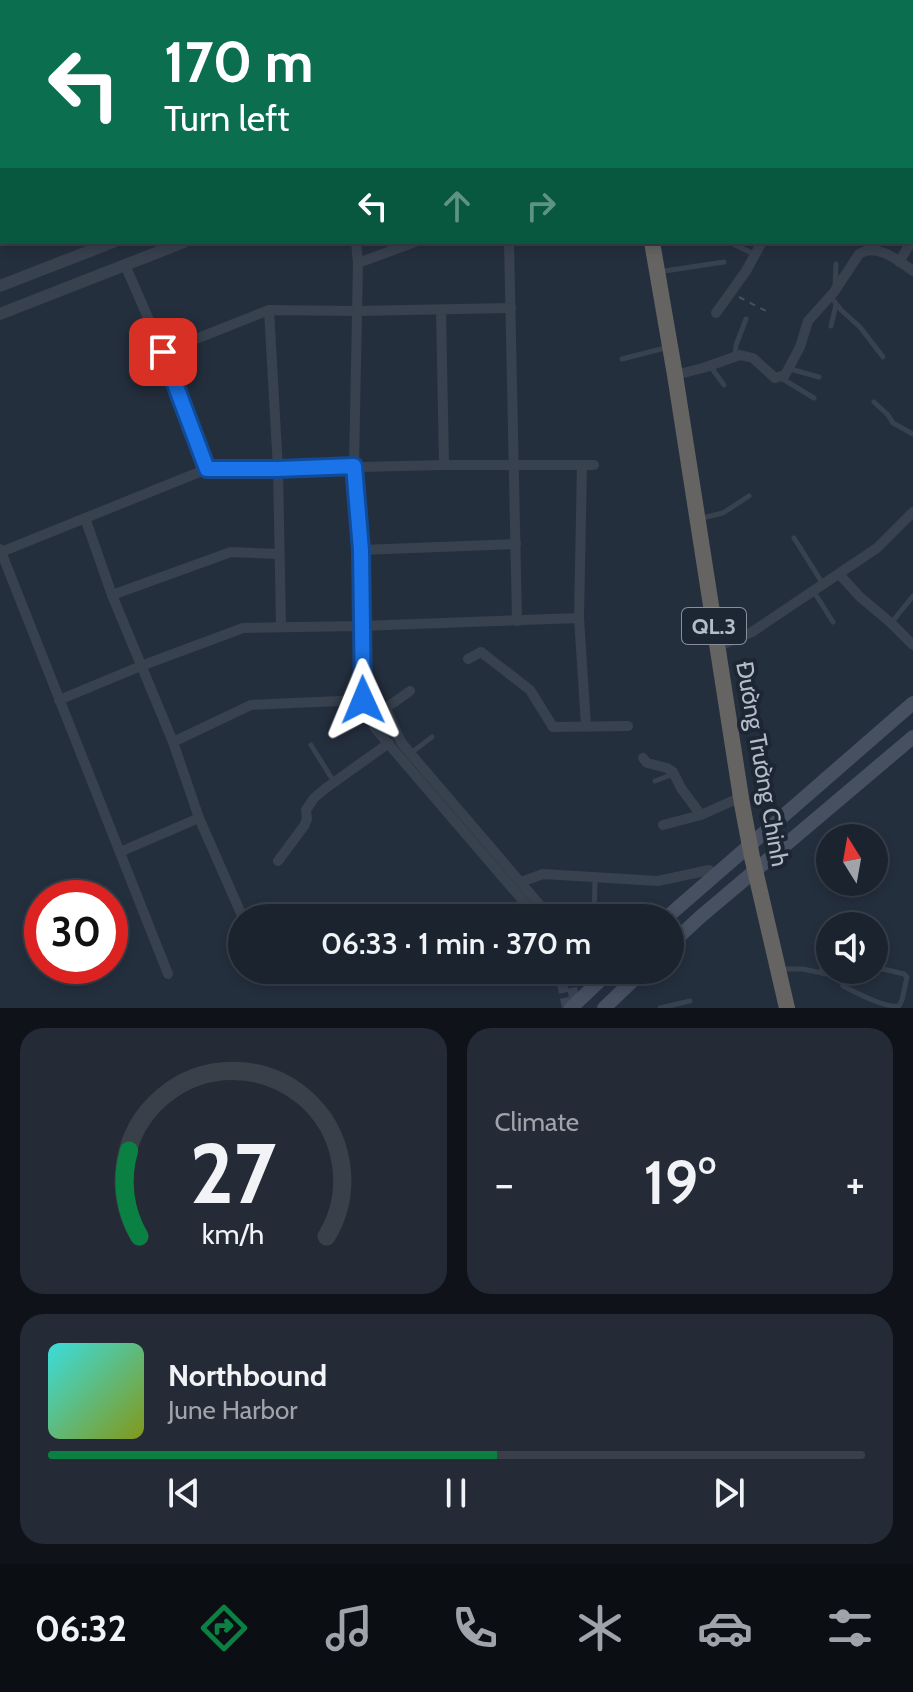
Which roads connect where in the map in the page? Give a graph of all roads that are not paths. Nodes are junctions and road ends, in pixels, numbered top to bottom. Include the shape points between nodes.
1 (108, 244) edge
2 (179, 244) edge
3 (356, 244) edge
4 (410, 244) edge
5 (509, 244) edge
6 (652, 244) edge
7 (733, 244) edge
8 (761, 244) edge
9 (910, 244) edge
10 (755, 255) junction
11 (724, 262) dead end
12 (899, 262) junction
13 (358, 263) junction
14 (836, 264) dead end
15 (125, 265) junction
16 (913, 271) edge
17 (657, 272) junction
18 (0, 286) edge
19 (834, 298) junction
20 (511, 308) junction
21 (269, 310) junction
22 (441, 310) junction
23 (356, 311) junction
24 (716, 313) dead end
25 (0, 314) edge
26 (746, 319) dead end
27 (831, 326) dead end
28 (670, 347) junction
29 (163, 352) junction
30 (735, 355) junction
31 (883, 357) dead end
32 (622, 359) dead end
33 (710, 365) junction
34 (789, 369) junction
35 (675, 375) junction
36 (819, 377) dead end
37 (780, 378) junction
38 (724, 385) dead end
39 (814, 398) dead end
40 (874, 402) dead end
41 (913, 434) edge
42 (444, 465) junction
43 (513, 465) junction
44 (354, 466) junction
45 (207, 469) junction
46 (278, 469) junction
47 (749, 496) dead end
48 (913, 512) edge
49 (85, 518) junction
50 (697, 519) junction
51 (794, 538) dead end
52 (516, 544) junction
53 (361, 550) junction
54 (0, 551) edge
55 (278, 554) junction
56 (839, 574) junction
57 (823, 585) junction
58 (813, 591) junction
59 (112, 595) junction
60 (913, 596) edge
61 (579, 618) junction
62 (517, 621) junction
63 (833, 622) dead end
64 (891, 623) junction
65 (281, 626) junction
66 (361, 626) junction
67 (913, 645) edge
68 (717, 647) junction
69 (468, 659) dead end
70 (141, 666) junction
71 (410, 691) dead end
72 (59, 700) junction
73 (913, 703) edge
74 (586, 726) junction
75 (628, 726) dead end
76 (374, 727) dead end
77 (432, 737) dead end
78 (913, 737) edge
79 (173, 742) junction
80 (389, 743) junction
81 (311, 745) dead end
82 (410, 753) junction
83 (643, 758) dead end
84 (676, 777) junction
85 (655, 781) dead end
86 (334, 782) junction
87 (741, 797) junction
88 (701, 815) junction
89 (199, 818) junction
90 (663, 825) dead end
91 (120, 852) junction
92 (278, 861) dead end
93 (709, 870) dead end
94 (595, 878) junction
95 (521, 882) junction
96 (237, 904) edge
97 (526, 904) edge
98 (538, 904) edge
99 (594, 904) edge
100 (681, 904) edge
101 (684, 932) edge
102 (778, 968) junction
103 (888, 970) edge
104 (816, 972) edge
105 (168, 974) dead end
106 (596, 984) edge
107 (629, 984) edge
108 (842, 984) edge
109 (690, 1001) dead end
110 (571, 1008) edge
111 (604, 1008) edge
112 (660, 1008) edge
113 (787, 1008) edge

1 - 18 street
2 - 15 street
3 - 13 street
4 - 13 street
5 - 20 street
6 - 17 highway, Đường Trường Chinh / QL.3
7 - 10 lane
8 - 10 street
9 - 12 street
10 - 24 street
11 - 17 lane
12 - 16 street
12 - 19 street via 865,249
13 - 23 street
14 - 19 lane
15 - 25 street
15 - 29 street
17 - 28 highway, Đường Trường Chinh / QL.3
19 - 27 lane
19 - 31 lane
19 - 34 street via 808,321
20 - 22 street
20 - 43 street
21 - 23 street
21 - 29 street
21 - 46 street
22 - 23 street
22 - 42 street
23 - 44 street
26 - 30 lane
28 - 32 lane
28 - 35 highway, Đường Trường Chinh / QL.3
29 - 45 street
30 - 33 street
30 - 37 street via 753,358
33 - 35 street
33 - 38 lane
34 - 36 lane
34 - 37 street
35 - 50 highway, Đường Trường Chinh / QL.3
37 - 39 lane
40 - 41 lane via 893,423
42 - 43 street
42 - 44 street
43 - 52 street
43 - 61 street via 588,465
44 - 46 street
44 - 53 street
45 - 46 street
45 - 49 street
46 - 55 street
47 - 50 lane via 723,513
48 - 56 street via 877,548
49 - 54 street
49 - 59 street
50 - 68 highway, Đường Trường Chinh / QL.3
51 - 57 lane
52 - 53 street
52 - 62 street
53 - 66 street
54 - 72 street
55 - 59 street via 231,552
55 - 65 street
56 - 57 street
56 - 64 street
57 - 58 street
58 - 63 lane
58 - 68 street via 752,632
59 - 70 street
60 - 64 lane
61 - 62 street
61 - 74 street
62 - 66 street
64 - 67 street
65 - 66 street
65 - 70 street via 243,628
66 - 79 street via 363,700 251,705
68 - 87 highway, Đường Trường Chinh / QL.3
69 - 74 street via 481,652 530,690 553,727
70 - 72 street
70 - 79 street
71 - 82 street via 386,708
72 - 91 street
73 - 100 main road
74 - 75 street
76 - 80 street
77 - 82 lane
78 - 101 main road
79 - 89 street
80 - 86 street
80 - 97 street
81 - 86 lane
82 - 95 street
83 - 84 street
84 - 85 lane
84 - 88 street
86 - 92 street via 309,804 304,826
87 - 88 street
87 - 102 highway, Đường Trường Chinh / QL.3
88 - 90 street
89 - 91 street
89 - 96 street
91 - 105 street
93 - 94 street via 658,881
94 - 95 street via 543,874
94 - 99 lane
95 - 98 street
102 - 104 lane
102 - 113 highway, Đường Trường Chinh / QL.3
103 - 108 lane via 907,977 899,1006
106 - 110 main road
107 - 111 main road
109 - 112 lane

